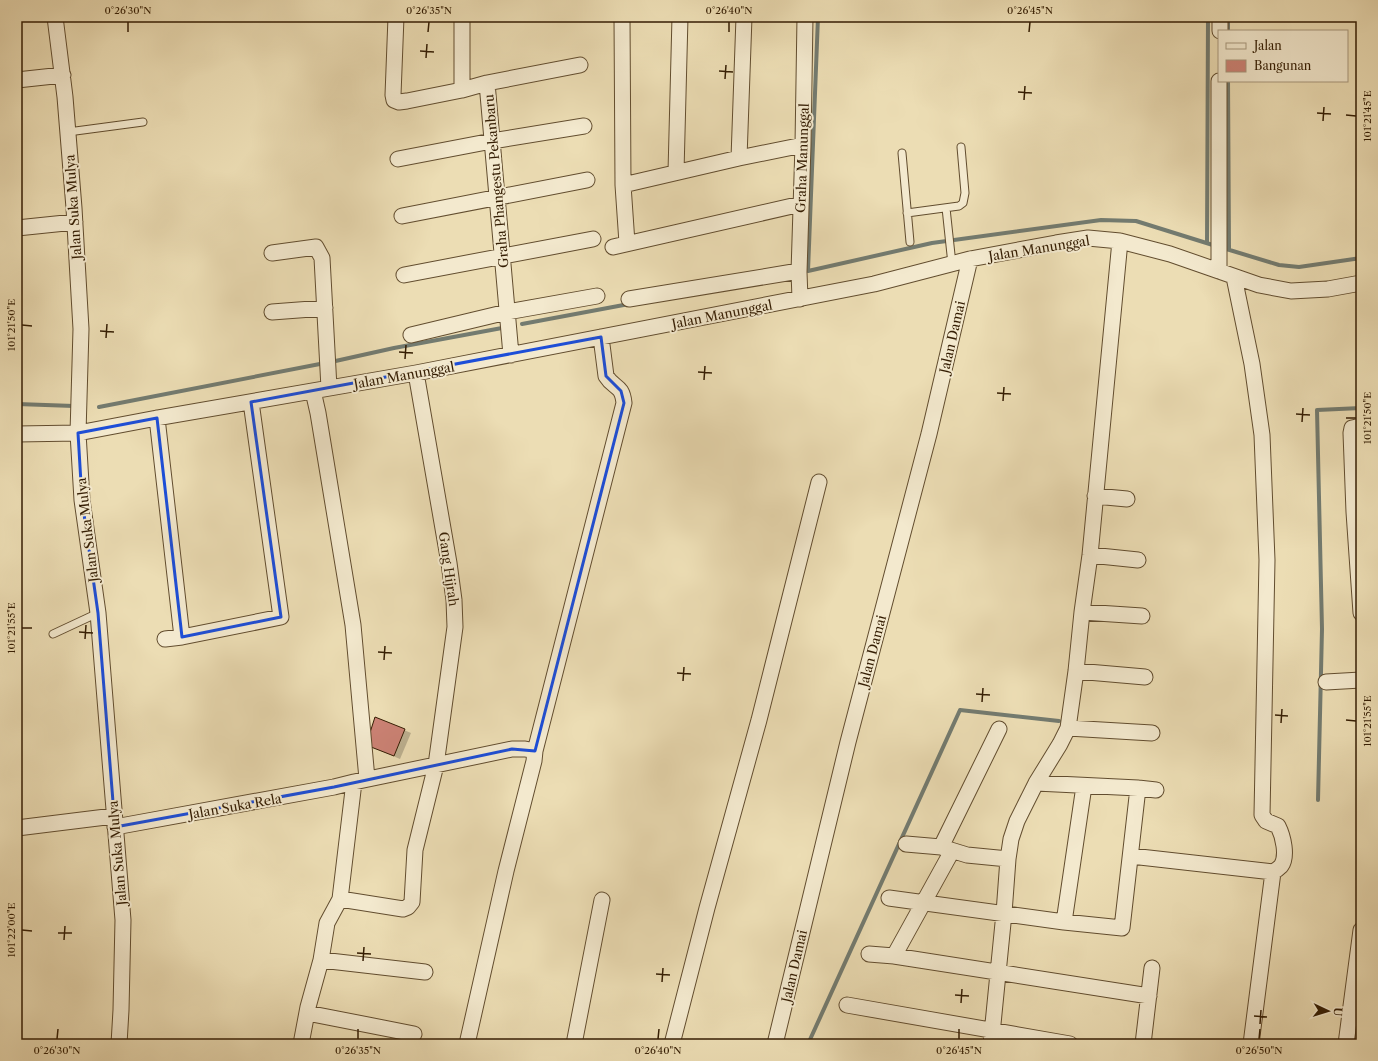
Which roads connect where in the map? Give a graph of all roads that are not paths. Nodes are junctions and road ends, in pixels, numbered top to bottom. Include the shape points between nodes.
1 (55, 17) edge
2 (396, 17) edge
3 (462, 17) edge
4 (622, 17) edge
5 (680, 17) edge
6 (744, 17) edge
7 (805, 17) edge
8 (1220, 17) edge
9 (1220, 30) edge
10 (580, 65) dead end
11 (63, 76) junction
12 (17, 80) edge
13 (1219, 82) edge
14 (487, 83) junction
15 (462, 90) junction
16 (143, 122) dead end
17 (584, 126) dead end
18 (68, 132) junction
19 (492, 141) junction
20 (803, 145) junction
21 (961, 147) dead end
22 (902, 153) dead end
23 (739, 158) junction
24 (398, 159) dead end
25 (676, 172) junction
26 (587, 180) dead end
27 (622, 185) junction
28 (498, 198) junction
29 (801, 204) junction
30 (946, 208) junction
31 (907, 213) junction
32 (402, 216) dead end
33 (75, 222) junction
34 (17, 228) edge
35 (593, 239) dead end
36 (1120, 241) junction
37 (910, 242) dead end
38 (272, 253) dead end
39 (502, 256) junction
40 (970, 259) junction
41 (951, 261) junction
42 (1219, 269) junction
43 (799, 272) junction
44 (404, 275) dead end
45 (1234, 277) junction
46 (1361, 283) edge
47 (597, 296) dead end
48 (800, 297) junction
49 (629, 299) dead end
50 (325, 308) junction
51 (272, 312) dead end
52 (508, 315) junction
53 (410, 335) dead end
54 (601, 337) junction
55 (511, 355) junction
56 (416, 373) junction
57 (329, 388) junction
58 (313, 391) junction
59 (251, 402) junction
60 (157, 418) junction
61 (1356, 427) edge
62 (78, 429) junction
63 (17, 434) edge
64 (819, 482) dead end
65 (1096, 496) junction
66 (1127, 499) dead end
67 (1090, 555) junction
68 (1138, 560) dead end
69 (1082, 612) junction
70 (98, 613) junction
71 (1361, 614) edge
72 (1142, 616) dead end
73 (53, 634) dead end
74 (182, 637) junction
75 (165, 639) dead end
76 (1076, 671) junction
77 (1145, 677) dead end
78 (1361, 680) edge
79 (1326, 682) dead end
80 (1068, 728) junction
81 (999, 729) dead end
82 (1152, 733) dead end
83 (534, 751) junction
84 (436, 766) junction
85 (361, 780) junction
86 (1036, 784) junction
87 (1084, 786) junction
88 (1138, 788) junction
89 (1156, 790) dead end
90 (115, 822) junction
91 (17, 828) edge
92 (906, 844) dead end
93 (946, 849) junction
94 (1131, 856) junction
95 (1008, 859) junction
96 (1273, 872) junction
97 (889, 898) dead end
98 (340, 899) junction
99 (602, 900) dead end
100 (924, 903) junction
101 (1004, 913) junction
102 (1064, 922) junction
103 (1361, 930) edge
104 (869, 954) dead end
105 (894, 956) junction
106 (320, 960) junction
107 (1152, 968) dead end
108 (425, 972) dead end
109 (998, 972) junction
110 (1148, 996) junction
111 (848, 1005) dead end
112 (307, 1013) junction
113 (414, 1034) dead end
114 (992, 1038) edge
115 (120, 1044) edge
116 (301, 1044) edge
117 (466, 1044) edge
118 (574, 1044) edge
119 (672, 1044) edge
120 (775, 1044) edge
121 (1070, 1044) edge
122 (1143, 1044) edge
123 (1251, 1044) edge
124 (1346, 1044) edge

1 - 11 street, Jalan Suka Mulya
2 - 15 street via 394,100 407,101
3 - 15 street, Graha Phangestu Pekanbaru
4 - 27 street
5 - 25 street
6 - 23 street
7 - 20 street, Graha Manunggal
8 - 9 street
10 - 14 street
11 - 12 street
11 - 18 street, Jalan Suka Mulya
13 - 42 street
14 - 15 street, Graha Phangestu Pekanbaru
14 - 19 street, Graha Phangestu Pekanbaru
16 - 18 lane
17 - 19 street
18 - 33 street, Jalan Suka Mulya
19 - 24 street
19 - 28 street, Graha Phangestu Pekanbaru
20 - 23 street
20 - 29 street, Graha Manunggal
21 - 30 lane via 965,198 958,206
22 - 31 lane
23 - 25 street
25 - 27 street
26 - 28 street
27 - 29 street via 620,245
28 - 32 street
28 - 39 street, Graha Phangestu Pekanbaru
29 - 43 street, Graha Manunggal
30 - 31 lane
30 - 41 lane
31 - 37 lane
33 - 34 street
33 - 62 street, Jalan Suka Mulya via 81,329
35 - 39 street
36 - 40 street, Jalan Manunggal via 1082,239
36 - 42 street, Jalan Manunggal
36 - 65 street
38 - 50 street via 316,247 322,258
39 - 44 street
39 - 52 street, Graha Phangestu Pekanbaru
40 - 41 street, Jalan Manunggal
40 - 120 street, Jalan Damai via 929,434 848,742
41 - 48 street, Jalan Manunggal via 874,284
42 - 45 street, Jalan Manunggal
43 - 48 street, Graha Manunggal
43 - 49 street
45 - 46 street, Jalan Manunggal via 1292,291 1328,289
45 - 96 street via 1252,364 1262,435 1267,560 1262,815 1266,821 1278,826 1284,844 1281,866
47 - 52 street
48 - 54 street, Jalan Manunggal
50 - 51 street
50 - 57 street
52 - 53 street
52 - 55 street, Graha Phangestu Pekanbaru
54 - 55 street, Jalan Manunggal
54 - 83 street via 606,376 621,391 624,403
55 - 56 street, Jalan Manunggal
56 - 57 street, Jalan Manunggal
56 - 84 street, Gang Hijrah via 454,600 455,628
57 - 58 street, Jalan Manunggal
58 - 59 street, Jalan Manunggal
58 - 85 street via 353,625
59 - 60 street, Jalan Manunggal
59 - 74 street via 281,617
60 - 62 street, Jalan Manunggal
60 - 74 street
61 - 71 street via 1351,433
62 - 63 street, Jalan Manunggal
62 - 70 street, Jalan Suka Mulya via 82,500
64 - 119 street via 759,720
65 - 66 street
65 - 67 street
67 - 68 street
67 - 69 street
69 - 72 street
69 - 76 street
70 - 73 lane
70 - 90 street, Jalan Suka Mulya
74 - 75 street
76 - 77 street
76 - 80 street
78 - 79 street
80 - 82 street
80 - 86 street
81 - 93 street
83 - 84 street, Jalan Suka Rela via 512,749
83 - 117 street via 534,761
84 - 85 street, Jalan Suka Rela
84 - 98 street, Gang Hijrah via 415,850 412,902 404,909
85 - 90 street, Jalan Suka Rela via 319,790
85 - 98 street
86 - 87 street
86 - 95 street via 1017,821
87 - 88 street
87 - 102 street
88 - 89 street
88 - 94 street
90 - 91 street, Jalan Suka Rela
90 - 115 street, Jalan Suka Mulya via 123,920
92 - 93 street
93 - 95 street via 967,855
93 - 100 street
94 - 96 street
94 - 102 street via 1122,928
95 - 101 street
96 - 123 street
97 - 100 street
98 - 106 street via 327,923
99 - 118 street
100 - 101 street
100 - 105 street
101 - 102 street
101 - 109 street
103 - 124 street
104 - 105 street
105 - 109 street
106 - 108 street
106 - 112 street
107 - 110 street
109 - 110 street
109 - 114 street
110 - 122 street
111 - 114 street
112 - 113 street
112 - 116 street
114 - 121 street

